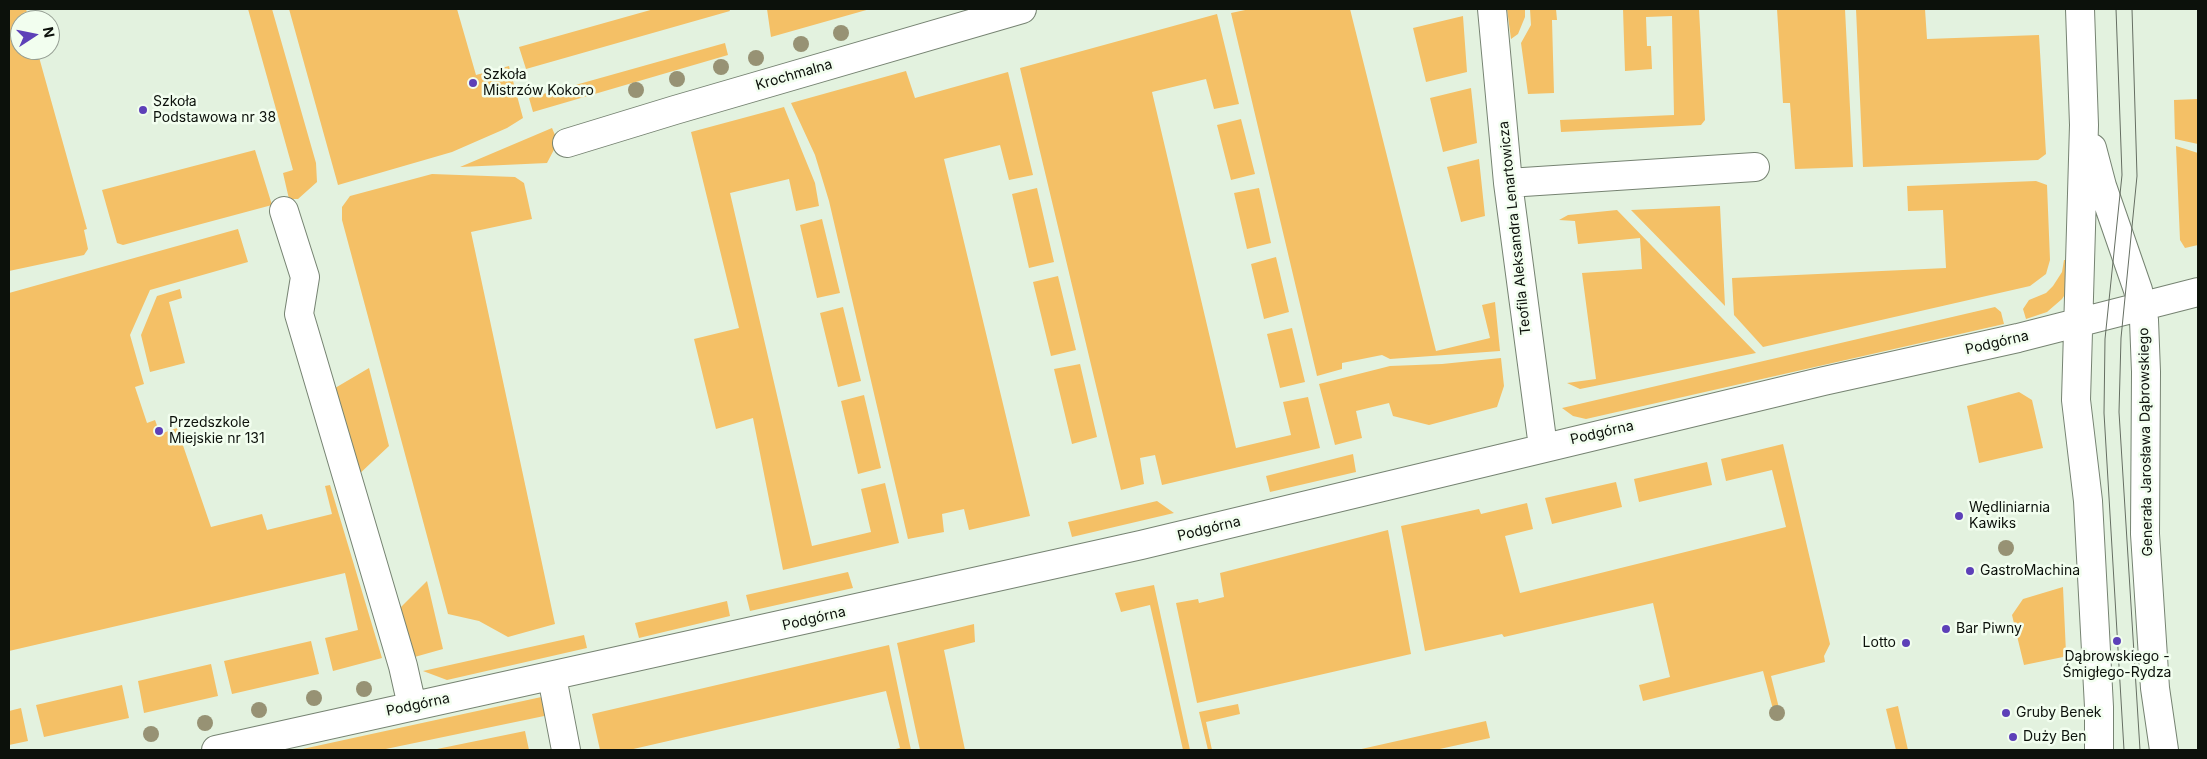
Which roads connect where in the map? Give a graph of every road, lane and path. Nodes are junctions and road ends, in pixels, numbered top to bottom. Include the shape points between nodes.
1 (1022, 9) edge
2 (1492, 9) edge
3 (2080, 9) edge
4 (2084, 113) junction
5 (567, 144) dead end
6 (1755, 167) dead end
7 (1508, 183) junction
8 (284, 210) dead end
9 (2198, 292) edge
10 (2142, 306) junction
11 (2078, 322) junction
12 (1543, 447) junction
13 (552, 677) junction
14 (412, 706) junction
15 (216, 750) edge
16 (566, 750) edge
17 (2099, 750) edge
18 (2164, 750) edge

1 - 5 street, Krochmalna via 712,98
2 - 7 street, Teofila Aleksandra Lenartowicza
3 - 4 street, Generała Jarosława Dąbrowskiego
4 - 10 street, Generała Jarosława Dąbrowskiego via 2102,186
4 - 11 street, Generała Jarosława Dąbrowskiego
6 - 7 street
7 - 12 street, Teofila Aleksandra Lenartowicza
8 - 14 street via 304,277 299,314
9 - 10 street, Podgórna
10 - 11 street, Podgórna
10 - 18 street, Generała Jarosława Dąbrowskiego via 2146,372 2145,534 2155,688
11 - 12 street, Podgórna via 2013,340 1824,380
11 - 17 street, Generała Jarosława Dąbrowskiego via 2076,400 2088,501
12 - 13 street, Podgórna via 1141,546
13 - 14 street, Podgórna
13 - 16 street
14 - 15 street, Podgórna

